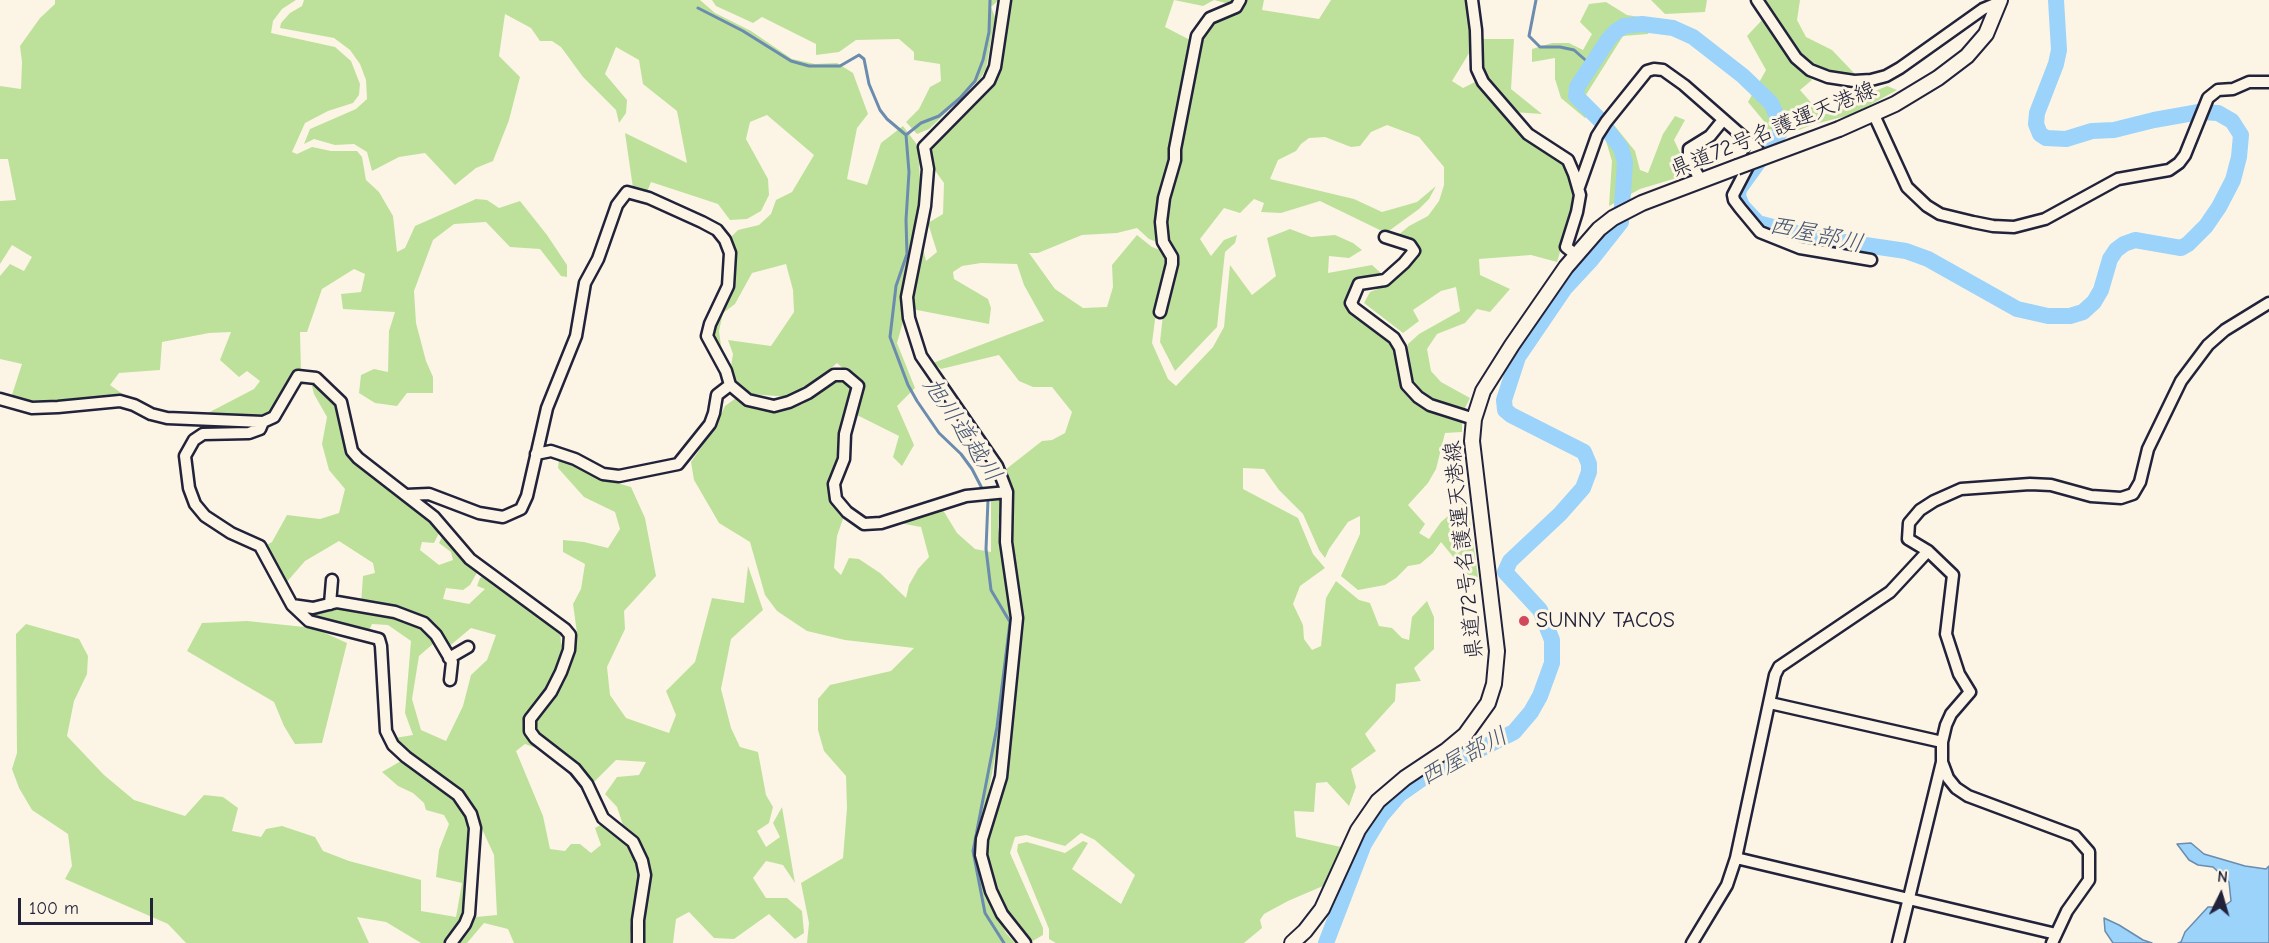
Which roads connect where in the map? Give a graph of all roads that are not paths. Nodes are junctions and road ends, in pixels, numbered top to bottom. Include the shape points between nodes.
1 (1005, 0) edge
2 (1240, 0) edge
3 (1472, 0) edge
4 (1757, 0) edge
5 (2000, 1) edge
6 (2269, 82) edge
7 (1874, 115) junction
8 (1723, 120) junction
9 (1701, 181) junction
10 (1579, 187) junction
11 (1385, 237) dead end
12 (1576, 255) junction
13 (1871, 260) dead end
14 (2269, 303) edge
15 (1160, 312) dead end
16 (730, 385) junction
17 (0, 399) edge
18 (1474, 419) junction
19 (263, 422) junction
20 (536, 454) junction
21 (1007, 492) junction
22 (406, 495) junction
23 (1928, 551) junction
24 (332, 580) dead end
25 (330, 604) junction
26 (292, 605) junction
27 (468, 647) dead end
28 (449, 658) junction
29 (450, 680) dead end
30 (1770, 703) junction
31 (1942, 742) junction
32 (1942, 762) junction
33 (1736, 858) junction
34 (1908, 899) junction
35 (2054, 938) edge
36 (451, 943) edge
37 (638, 943) edge
38 (1025, 943) edge
39 (1292, 943) edge
40 (1692, 943) edge
41 (1898, 943) edge

1 - 21 street via 995,67 989,81 924,147 928,169 925,206 907,297 921,356 997,466
2 - 15 street via 1236,7 1210,18 1194,47 1175,160 1164,198 1163,242 1172,264
3 - 10 street via 1477,69 1483,82 1528,134 1568,160
4 - 5 street via 1796,58 1810,70 1854,81 1893,72
5 - 7 main road, 県道72号名護運天港線 via 1986,34 1967,56 1938,78
6 - 7 street via 2249,82 2218,90 2208,98 2185,154 2169,170 2118,179 2045,219 2014,227 1993,226 1927,207 1907,187
7 - 9 main road, 県道72号名護運天港線, bridge
8 - 9 street via 1710,136 1689,150 1689,159
8 - 10 street via 1673,76 1654,69 1647,71 1605,122
8 - 13 street via 1757,149 1733,195 1760,232 1800,248
9 - 12 main road, 県道72号名護運天港線 via 1613,218
10 - 12 street via 1577,212 1566,247
11 - 18 street via 1410,245 1414,251 1385,280 1359,284 1351,303 1394,338 1400,348 1407,385 1418,397 1430,405
12 - 18 main road, 県道72号名護運天港線 via 1488,383
14 - 23 street via 2208,345 2181,381 2148,449 2133,494 2121,498 2091,496 2051,485 2030,484 1961,489 1920,510 1909,523 1908,539
16 - 20 street via 717,395 710,424 678,464 619,476 603,474 551,451
16 - 20 street via 707,336 728,286 730,253 725,240 702,222 627,192 617,206 585,283 576,336 547,408
16 - 21 street via 748,400 774,406 808,393 834,375 845,375 858,386 845,434 844,459 834,484 836,499 864,524 881,523 966,496
17 - 19 street via 32,408 120,400 167,418
18 - 39 main road, 県道72号名護運天港線 via 1473,460 1497,651 1491,693 1466,735 1378,801 1358,830 1322,909
19 - 22 street via 274,417 298,376 316,378 341,402 352,451
19 - 26 street via 260,429 249,433 202,434 185,456 186,470 195,504 205,516 231,533 260,546
20 - 22 street via 521,509 503,517 479,513 429,495
21 - 38 street via 1005,542 1017,618 1000,777 981,855 1002,914
22 - 37 street via 434,517 470,559 570,635 561,672 530,719 530,731 575,769 603,818 633,842 645,875
23 - 30 street via 1890,592 1779,668
23 - 31 street via 1953,576 1946,634 1959,674 1970,692 1951,714
24 - 25 street
25 - 26 street via 313,608
25 - 28 street via 395,612 424,623
26 - 36 street via 309,621 379,639 386,731 393,745 458,795 471,814 476,843 469,914
27 - 28 street
28 - 29 street
30 - 31 street
30 - 33 street
31 - 32 street
32 - 34 street
32 - 35 street via 1948,778 1968,796 2082,842 2088,852 2089,880
33 - 34 street
33 - 40 street via 1727,885
34 - 35 street
34 - 41 street

